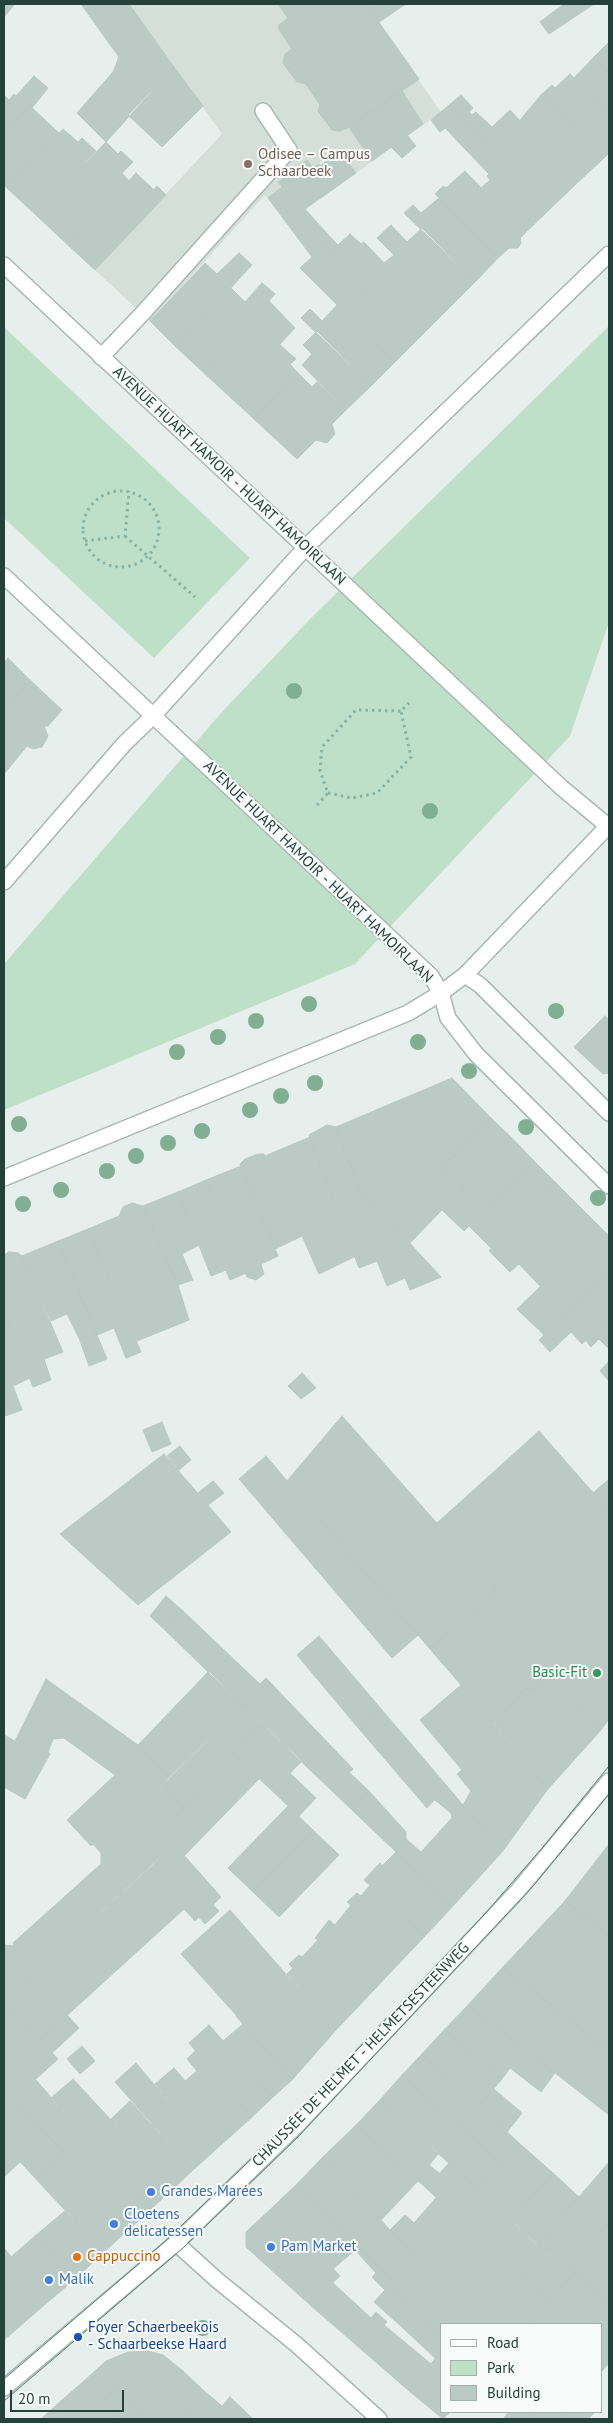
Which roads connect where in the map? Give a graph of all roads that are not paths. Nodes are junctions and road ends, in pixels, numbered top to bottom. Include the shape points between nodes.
1 (263, 111) dead end
2 (609, 254) edge
3 (4, 265) edge
4 (101, 357) junction
5 (305, 548) junction
6 (4, 576) edge
7 (153, 716) junction
8 (609, 826) edge
9 (4, 882) edge
10 (465, 975) junction
11 (441, 993) junction
12 (609, 1113) edge
13 (4, 1178) edge
14 (609, 1186) edge
15 (609, 1781) edge
16 (176, 2242) junction
17 (4, 2388) edge
18 (380, 2419) edge

1 - 4 street via 289,150
2 - 5 street
3 - 4 street, AVENUE HUART HAMOIR - HUART HAMOIRLAAN
4 - 5 street, AVENUE HUART HAMOIR - HUART HAMOIRLAAN
5 - 7 street
5 - 8 street, AVENUE HUART HAMOIR - HUART HAMOIRLAAN via 562,788
6 - 7 street, AVENUE HUART HAMOIR - HUART HAMOIRLAAN
7 - 9 street via 124,744
7 - 11 street, AVENUE HUART HAMOIR - HUART HAMOIRLAAN via 431,976
8 - 10 street
10 - 11 street
10 - 12 street
11 - 13 street via 408,1013
11 - 14 street, AVENUE HUART HAMOIR - HUART HAMOIRLAAN via 448,1018 476,1054
15 - 16 street, CHAUSSÉE DE HELMET - HELMETSESTEENWEG via 516,1894 327,2094
16 - 17 street, CHAUSSÉE DE HELMET - HELMETSESTEENWEG
16 - 18 street

